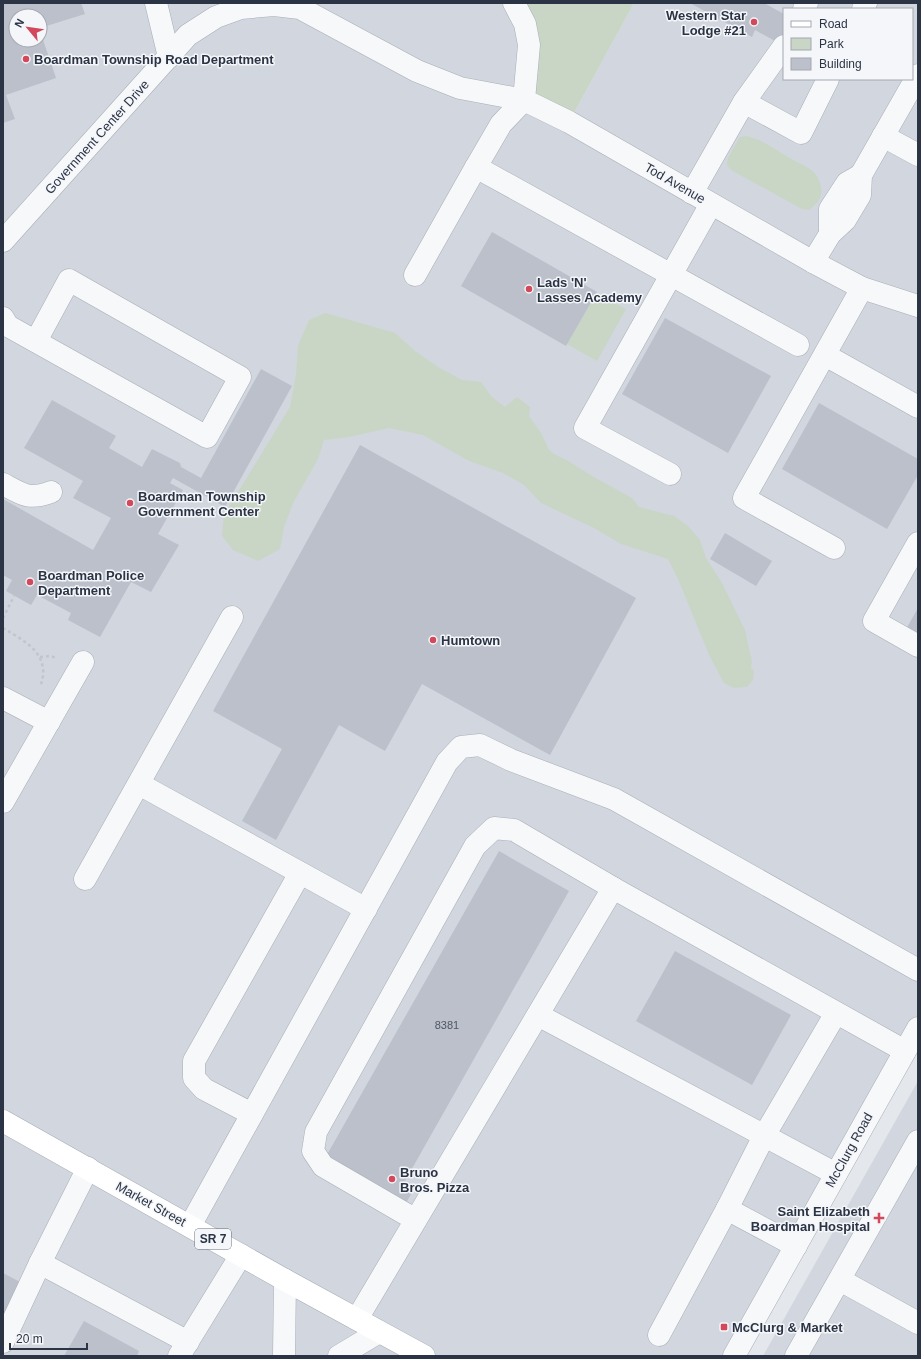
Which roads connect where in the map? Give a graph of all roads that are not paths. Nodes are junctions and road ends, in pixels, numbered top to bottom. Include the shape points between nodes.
1 (156, 3) edge
2 (514, 3) edge
3 (783, 47) edge
4 (169, 57) junction
5 (918, 75) edge
6 (828, 80) edge
7 (524, 100) junction
8 (744, 102) junction
9 (883, 136) junction
10 (918, 155) edge
11 (476, 167) junction
12 (692, 192) junction
13 (711, 204) junction
14 (3, 241) edge
15 (813, 262) junction
16 (415, 275) dead end
17 (671, 275) junction
18 (862, 288) junction
19 (918, 306) edge
20 (5, 324) edge
21 (36, 341) junction
22 (798, 346) dead end
23 (825, 355) junction
24 (918, 407) edge
25 (670, 474) dead end
26 (3, 484) edge
27 (51, 492) dead end
28 (918, 543) edge
29 (834, 548) dead end
30 (232, 617) dead end
31 (918, 646) edge
32 (83, 662) dead end
33 (3, 698) edge
34 (43, 719) junction
35 (139, 784) junction
36 (3, 802) edge
37 (300, 873) junction
38 (85, 879) dead end
39 (613, 888) junction
40 (366, 909) junction
41 (918, 970) edge
42 (836, 1012) junction
43 (538, 1015) junction
44 (918, 1028) edge
45 (905, 1051) junction
46 (252, 1114) junction
47 (3, 1121) edge
48 (764, 1136) junction
49 (918, 1141) edge
50 (88, 1168) junction
51 (836, 1174) junction
52 (728, 1209) junction
53 (416, 1220) junction
54 (190, 1226) junction
55 (796, 1246) junction
56 (241, 1255) junction
57 (40, 1263) junction
58 (285, 1280) junction
59 (840, 1280) junction
60 (357, 1319) junction
61 (918, 1323) edge
62 (379, 1332) junction
63 (659, 1335) dead end
64 (3, 1342) edge
65 (183, 1349) edge
66 (284, 1356) edge
67 (339, 1356) edge
68 (424, 1356) edge
69 (734, 1356) edge
70 (796, 1356) edge

1 - 4 street
2 - 7 street via 525,24 529,44
3 - 8 street
4 - 7 street, Government Center Drive via 188,35 216,17 241,8 274,5 300,8 417,71 460,88
4 - 14 street, Government Center Drive
5 - 9 street
6 - 8 street via 801,133
7 - 11 street via 500,124
7 - 12 street, Tod Avenue via 569,122
8 - 12 street
9 - 10 street
9 - 15 street via 861,175 848,184 830,209 830,234
11 - 16 street
11 - 17 street
12 - 13 street, Tod Avenue
13 - 15 street, Tod Avenue
13 - 17 street
15 - 18 street, Tod Avenue
17 - 22 street
17 - 25 street via 585,428
18 - 19 street, Tod Avenue
18 - 23 street
20 - 21 street
21 - 21 street via 207,437 240,377 69,280
23 - 24 street
23 - 29 street via 744,498
26 - 27 street via 22,494 38,497
28 - 31 street via 874,621
30 - 35 street
32 - 34 street
33 - 34 street
34 - 36 street
35 - 37 street
35 - 38 street
37 - 40 street
37 - 46 street via 194,1061 194,1078 204,1089
39 - 42 street
39 - 43 street
39 - 53 street via 514,830 494,828 475,846 316,1132 312,1151 323,1166
40 - 41 street via 447,762 461,747 480,745 511,760 614,799
40 - 46 street
42 - 45 street
42 - 48 street
43 - 48 street
43 - 53 street
44 - 45 street, McClurg Road
45 - 51 street, McClurg Road
46 - 54 street
47 - 50 main road, Market Street / SR 7
48 - 51 street
48 - 52 street
49 - 59 street
50 - 54 main road, Market Street / SR 7
50 - 57 street
51 - 55 street, McClurg Road
52 - 55 street
52 - 63 street
53 - 60 street
54 - 56 main road, Market Street / SR 7
55 - 69 street, McClurg Road
56 - 58 main road, Market Street / SR 7
56 - 65 street
57 - 64 street
57 - 65 street
58 - 60 main road, Market Street / SR 7
58 - 66 street
59 - 61 street
59 - 70 street
60 - 62 main road, Market Street / SR 7
62 - 67 street
62 - 68 main road, Market Street / SR 7

